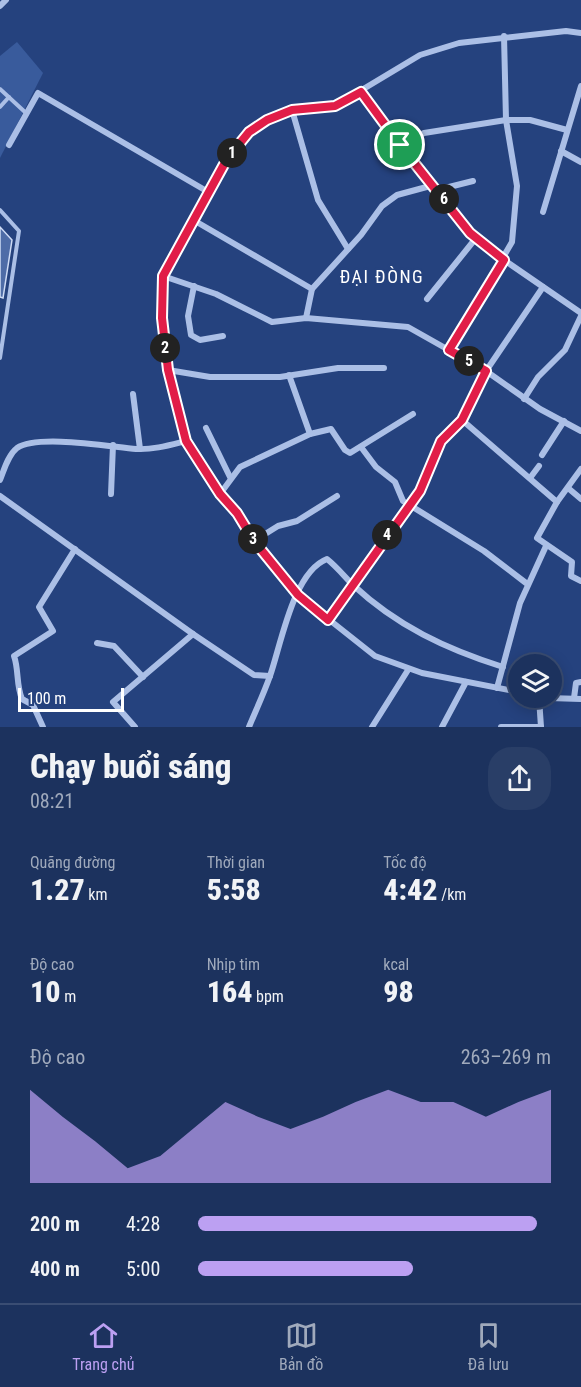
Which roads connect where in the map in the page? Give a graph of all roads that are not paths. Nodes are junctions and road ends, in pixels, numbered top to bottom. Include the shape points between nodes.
1 (6, 0) edge
2 (0, 6) edge
3 (581, 33) edge
4 (504, 36) junction
5 (581, 86) edge
6 (0, 89) edge
7 (361, 92) junction
8 (9, 97) junction
9 (0, 107) edge
10 (292, 110) junction
11 (27, 113) junction
12 (506, 120) junction
13 (567, 130) junction
14 (400, 145) junction
15 (9, 146) dead end
16 (561, 151) junction
17 (581, 162) edge
18 (473, 181) dead end
19 (435, 187) junction
20 (210, 193) junction
21 (0, 210) edge
22 (543, 212) dead end
23 (195, 221) junction
24 (476, 238) junction
25 (348, 249) junction
26 (504, 260) junction
27 (163, 276) junction
28 (194, 286) junction
29 (543, 287) junction
30 (312, 289) junction
31 (427, 299) dead end
32 (581, 315) edge
33 (306, 318) junction
34 (222, 336) dead end
35 (449, 350) junction
36 (0, 358) edge
37 (384, 368) dead end
38 (168, 370) junction
39 (486, 371) junction
40 (289, 375) junction
41 (133, 394) dead end
42 (524, 399) junction
43 (413, 414) dead end
44 (462, 420) junction
45 (564, 422) junction
46 (206, 428) dead end
47 (581, 431) edge
48 (310, 434) junction
49 (186, 441) junction
50 (113, 445) junction
51 (361, 447) junction
52 (140, 449) junction
53 (542, 454) dead end
54 (539, 466) dead end
55 (581, 469) edge
56 (231, 477) junction
57 (530, 478) junction
58 (0, 480) edge
59 (568, 488) junction
60 (111, 494) dead end
61 (220, 494) junction
62 (0, 496) edge
63 (337, 496) dead end
64 (581, 499) edge
65 (557, 502) junction
66 (409, 506) junction
67 (254, 541) junction
68 (546, 546) junction
69 (75, 549) junction
70 (581, 581) edge
71 (526, 583) junction
72 (353, 584) junction
73 (298, 595) junction
74 (329, 618) junction
75 (193, 634) junction
76 (97, 643) dead end
77 (503, 667) junction
78 (408, 670) junction
79 (270, 676) junction
80 (142, 677) junction
81 (466, 682) junction
82 (581, 682) edge
83 (497, 688) junction
84 (508, 690) edge
85 (562, 698) edge
86 (577, 699) edge
87 (540, 708) edge
88 (43, 727) edge
89 (135, 727) edge
90 (249, 727) edge
91 (372, 727) edge
92 (442, 727) edge
93 (501, 727) edge
94 (541, 727) edge

1 - 2 street
3 - 4 street
4 - 7 street via 459,43 420,55
4 - 12 street
5 - 13 street
6 - 8 lane
7 - 10 street via 335,106
7 - 14 street
8 - 9 lane
8 - 11 lane
10 - 20 street via 249,132 227,159
10 - 25 street via 318,200
11 - 15 street
11 - 20 street via 38,93
12 - 13 street via 530,120
12 - 14 street via 424,133
12 - 26 street via 517,186 512,242
13 - 16 street
14 - 19 street
16 - 17 street
16 - 22 street
18 - 19 street
19 - 24 street
19 - 25 street via 397,195 382,206
20 - 23 street
21 - 36 lane via 19,231
23 - 27 street
23 - 30 street
24 - 26 street
24 - 31 street
25 - 30 street
26 - 29 street
26 - 35 street
27 - 28 street
27 - 38 street via 162,318
28 - 33 street via 272,322
28 - 34 street via 188,316 191,335 200,340
29 - 32 street
29 - 39 street
30 - 33 street
32 - 42 street via 565,350 538,377
33 - 35 street via 408,327
35 - 39 street
37 - 40 street via 338,368
38 - 40 street via 210,377
38 - 49 street
39 - 42 street
39 - 44 street
40 - 48 street
41 - 52 street
42 - 45 street
43 - 51 street
44 - 57 street
44 - 66 street via 441,441 420,491
45 - 47 street
45 - 53 street
46 - 56 street
48 - 51 street via 330,429 347,452
48 - 56 street via 240,467
49 - 52 street
49 - 61 street
50 - 52 street
50 - 58 street via 61,442 22,446 10,456
50 - 60 street
51 - 66 street via 380,471 395,482 400,497
54 - 57 street
55 - 59 street
56 - 61 street
57 - 65 street
59 - 64 street
59 - 65 street
61 - 67 street
62 - 69 street
63 - 67 street
65 - 68 street via 537,538
66 - 71 street via 484,551
66 - 72 street
67 - 73 street
68 - 70 street via 572,562 571,576
68 - 71 street
69 - 75 street
69 - 88 street via 39,607 53,631 14,656 22,699 33,705
71 - 77 street
72 - 73 street via 327,559 304,579
72 - 74 street
72 - 77 street via 429,640
73 - 74 street
73 - 79 street via 285,620
74 - 78 street via 375,656
75 - 79 street via 254,675
75 - 80 street
76 - 80 street via 114,646
77 - 83 street
78 - 81 street
78 - 91 street
79 - 90 street
80 - 89 street via 113,702
81 - 83 street
81 - 92 street
82 - 86 street via 576,683
83 - 84 street
85 - 86 street
87 - 94 street
93 - 94 street

